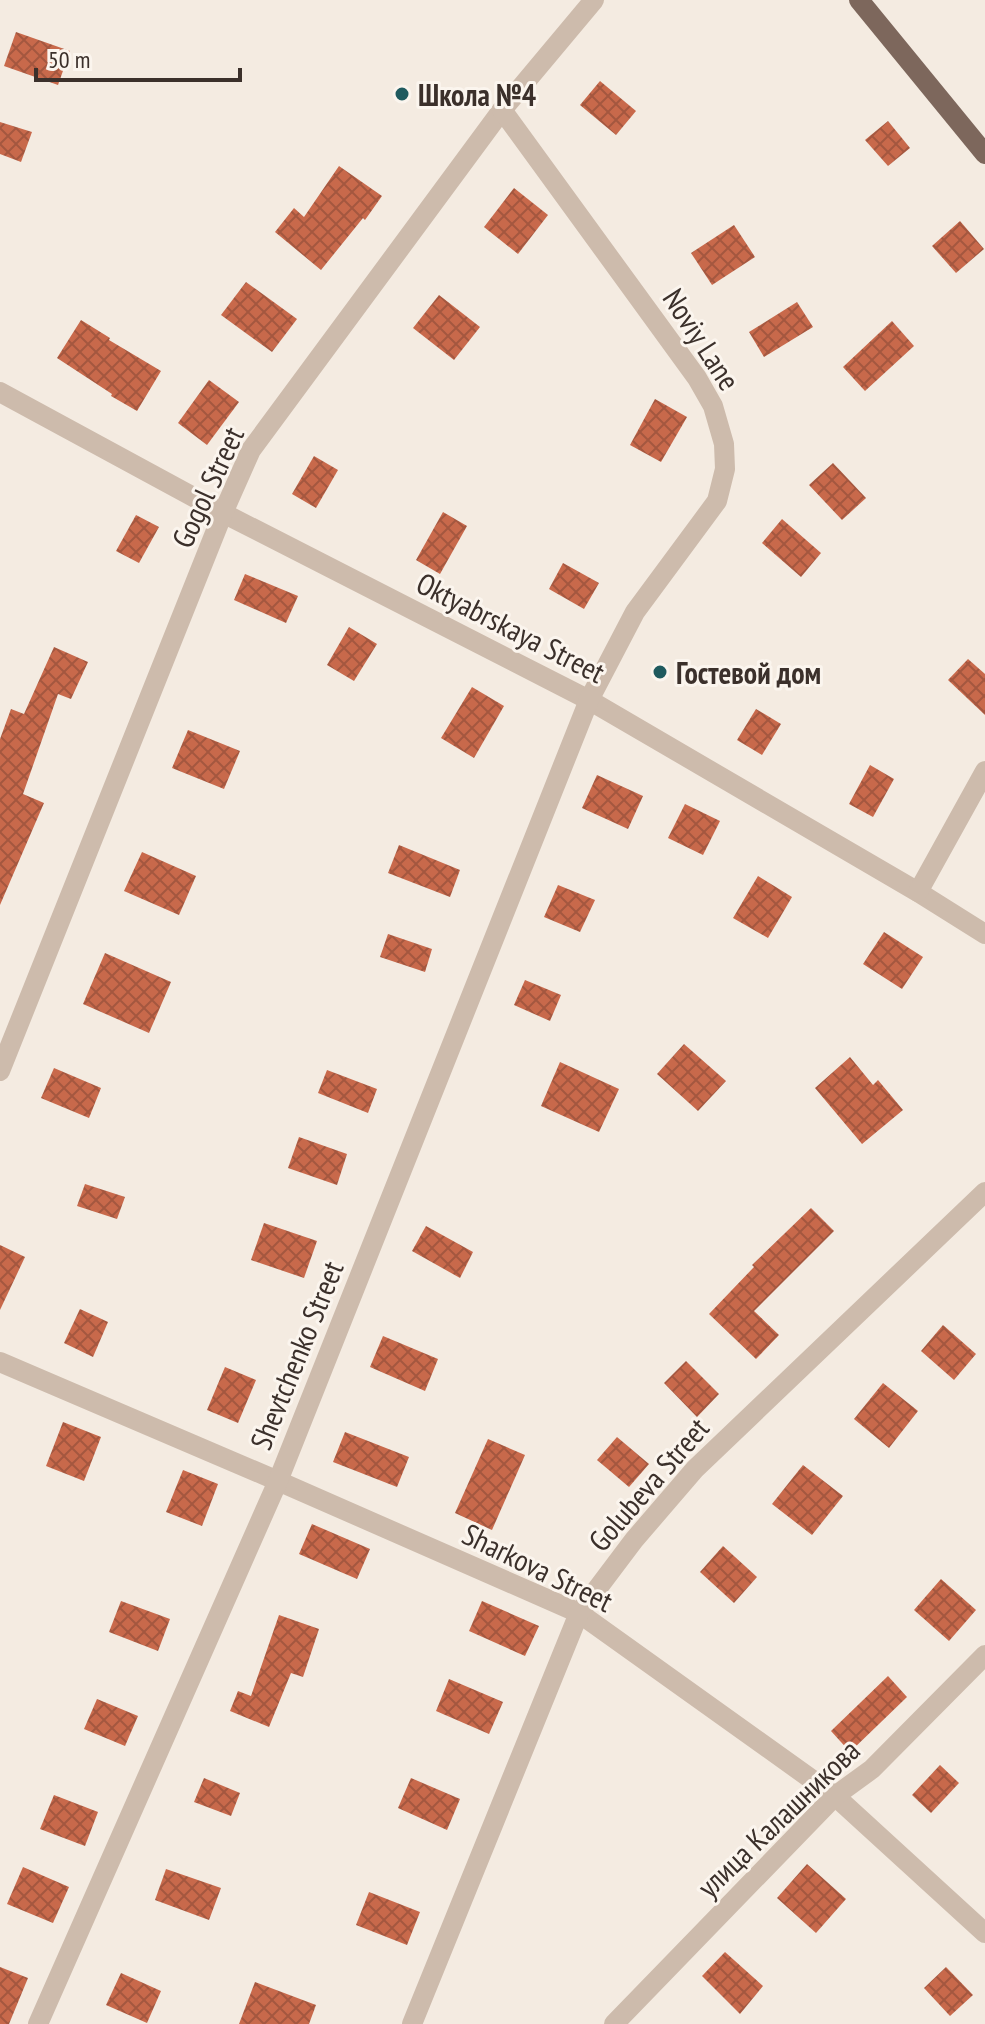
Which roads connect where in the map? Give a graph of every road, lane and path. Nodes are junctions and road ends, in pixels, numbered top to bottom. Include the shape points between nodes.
1 (594, 0) edge
2 (859, 0) edge
3 (502, 110) junction
4 (985, 154) edge
5 (0, 392) edge
6 (223, 513) junction
7 (589, 700) junction
8 (985, 771) edge
9 (918, 892) junction
10 (985, 934) edge
11 (0, 1071) edge
12 (985, 1192) edge
13 (0, 1362) edge
14 (278, 1481) junction
15 (579, 1613) junction
16 (985, 1655) edge
17 (835, 1796) junction
18 (985, 1933) edge
19 (38, 2024) edge
20 (412, 2024) edge
21 (614, 2024) edge

1 - 3 street, Gogol Street
2 - 4 main road
3 - 6 street, Gogol Street via 251,450
3 - 7 street, Noviy Lane via 697,378 713,406 724,444 725,469 717,501 635,612
5 - 6 street, Oktyabrskaya Street
6 - 7 street, Oktyabrskaya Street
6 - 11 street, Gogol Street
7 - 9 street, Oktyabrskaya Street
7 - 14 street, Shevtchenko Street
8 - 9 street
9 - 10 street, Oktyabrskaya Street
12 - 15 street, Golubeva Street via 695,1469
13 - 14 street, Sharkova Street
14 - 15 street, Sharkova Street
14 - 19 street, Shevtchenko Street
15 - 17 street, Sharkova Street
15 - 20 street, Golubeva Street
16 - 17 street, улица Калашникова via 872,1769
17 - 18 street, Sharkova Street
17 - 21 street, улица Калашникова

